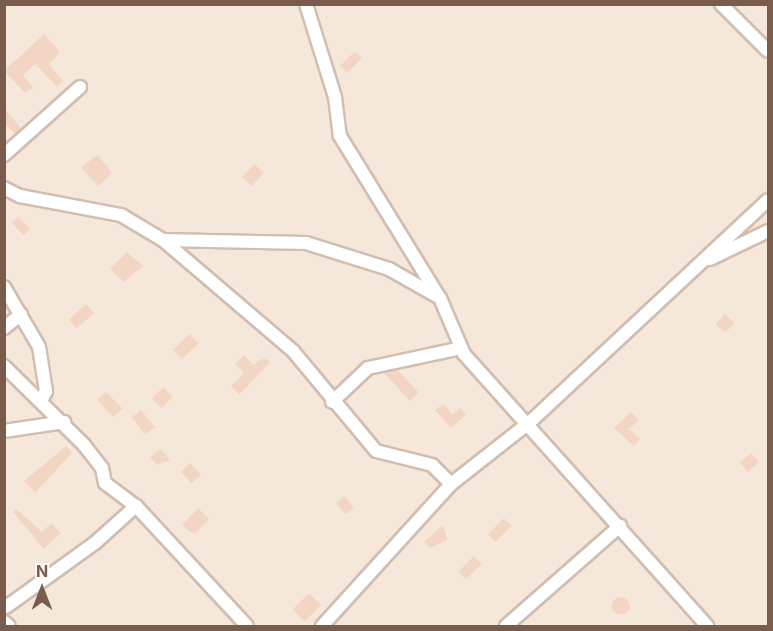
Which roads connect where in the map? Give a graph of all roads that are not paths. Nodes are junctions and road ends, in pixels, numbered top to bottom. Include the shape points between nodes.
1 (306, 4) edge
2 (721, 4) edge
3 (768, 51) edge
4 (80, 87) dead end
5 (4, 155) edge
6 (4, 188) edge
7 (768, 200) edge
8 (768, 231) edge
9 (163, 240) junction
10 (699, 265) junction
11 (4, 287) edge
12 (440, 298) junction
13 (21, 314) junction
14 (4, 328) edge
15 (461, 348) junction
16 (4, 366) edge
17 (42, 399) junction
18 (332, 402) junction
19 (64, 422) junction
20 (530, 422) junction
21 (4, 431) edge
22 (451, 484) junction
23 (136, 506) junction
24 (620, 526) junction
25 (6, 607) edge
26 (4, 622) edge
27 (9, 627) edge
28 (247, 627) edge
29 (322, 627) edge
30 (506, 627) edge
31 (707, 627) edge

1 - 12 street via 335,97 340,136
2 - 3 street
4 - 5 street
6 - 9 street via 20,196 121,215
7 - 10 street
8 - 10 street
9 - 12 street via 306,243 389,268
9 - 18 street via 293,351
10 - 20 street
11 - 13 street
12 - 15 street
13 - 14 street
13 - 17 street via 45,370
15 - 18 street via 368,368
15 - 20 street
16 - 17 street
17 - 19 street
18 - 22 street via 376,451 432,465
19 - 21 street
19 - 23 street via 102,468 105,483
20 - 22 street
20 - 24 street
22 - 29 street
23 - 25 street via 96,542
23 - 28 street
24 - 30 street
24 - 31 street
26 - 27 street

